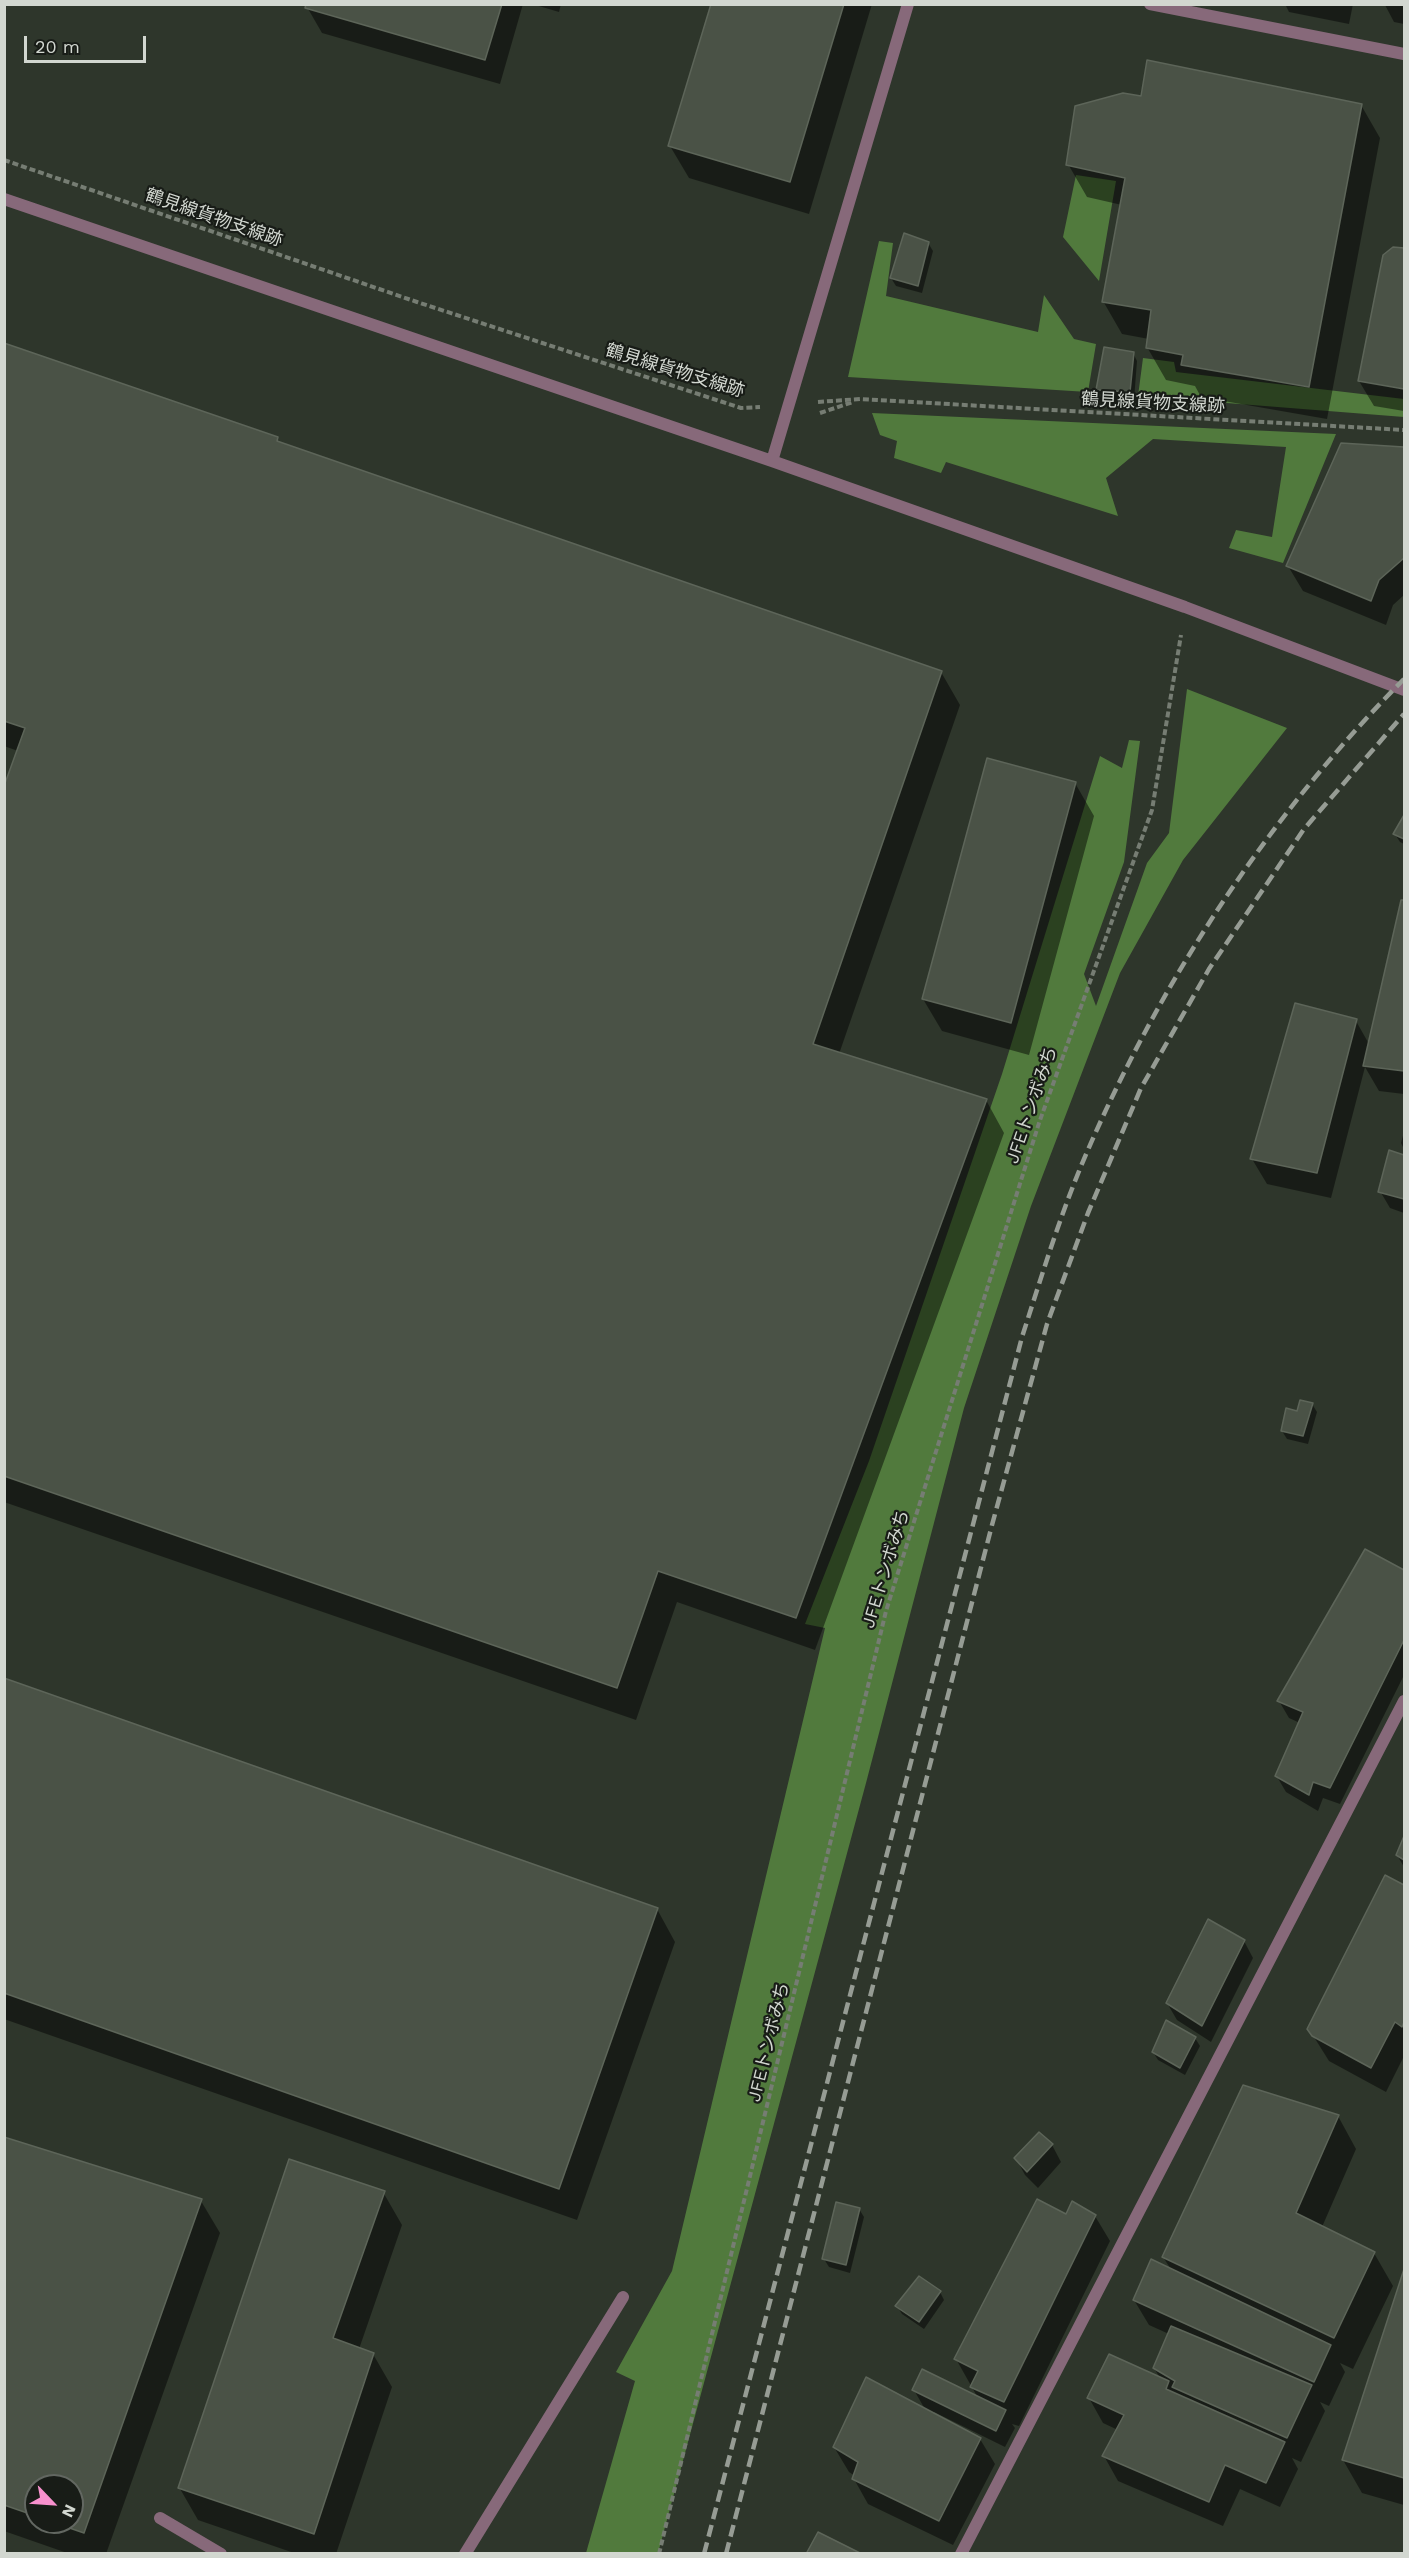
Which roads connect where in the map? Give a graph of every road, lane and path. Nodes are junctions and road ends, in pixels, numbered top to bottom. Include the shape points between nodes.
1 (908, 4) edge
2 (1150, 4) edge
3 (1404, 54) edge
4 (4, 160) edge
5 (4, 199) edge
6 (860, 399) junction
7 (789, 405) junction
8 (820, 413) dead end
9 (1404, 430) edge
10 (772, 461) junction
11 (1185, 608) junction
12 (1404, 690) edge
13 (1404, 1701) edge
14 (623, 2297) dead end
15 (160, 2518) dead end
16 (222, 2553) edge
17 (465, 2553) edge
18 (658, 2553) edge
19 (961, 2553) edge

1 - 7 street
2 - 3 street
4 - 7 path, 鶴見線貨物支線跡 via 741,408
5 - 10 street
6 - 7 path, 鶴見線貨物支線跡
6 - 8 path
6 - 9 path, 鶴見線貨物支線跡
7 - 10 street
10 - 11 street
11 - 12 street
11 - 18 path, JFEトンボみち via 1152,810 1039,1123 886,1611
13 - 19 street
14 - 17 street
15 - 16 street

